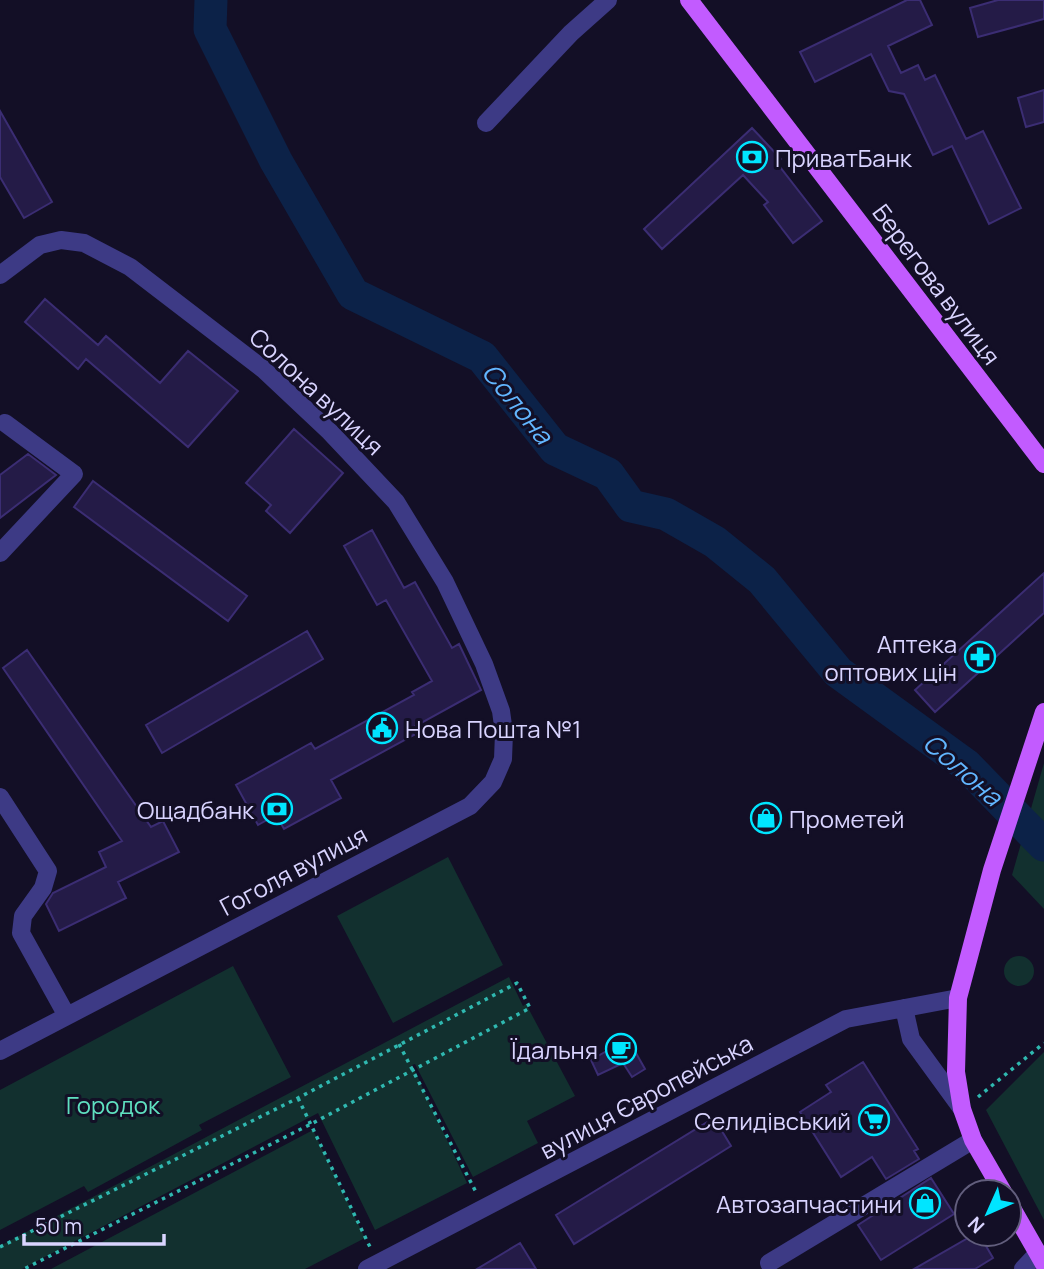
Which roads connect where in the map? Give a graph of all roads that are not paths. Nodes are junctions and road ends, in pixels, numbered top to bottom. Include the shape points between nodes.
1 (608, 0) edge
2 (689, 0) edge
3 (486, 123) dead end
4 (0, 275) edge
5 (2, 423) edge
6 (1044, 464) edge
7 (0, 553) edge
8 (484, 664) joint
9 (1044, 712) edge
10 (0, 797) edge
11 (958, 998) junction
12 (904, 1008) junction
13 (67, 1016) junction
14 (0, 1051) edge
15 (962, 1109) junction
16 (973, 1140) junction
17 (995, 1178) edge
18 (1023, 1228) edge
19 (1041, 1259) edge
20 (769, 1263) dead end
21 (373, 1266) edge
22 (1023, 1269) edge

1 - 3 street
2 - 6 main road, Берегова вулиця
4 - 8 street, Солона вулиця via 40,245 61,240 84,243 130,267 263,369 396,502 445,582
5 - 7 street via 74,474
8 - 13 street, Гоголя вулиця via 501,711 503,759 493,782 470,806
9 - 11 main road via 992,870
10 - 13 street via 48,871 43,888 23,916 21,933
11 - 12 street, вулиця Європейська
11 - 15 main road via 956,1072
12 - 15 street via 911,1039
12 - 21 street, вулиця Європейська via 846,1019
13 - 14 street, Гоголя вулиця
15 - 16 main road
16 - 17 main road
16 - 20 street
18 - 19 main road
19 - 22 street

